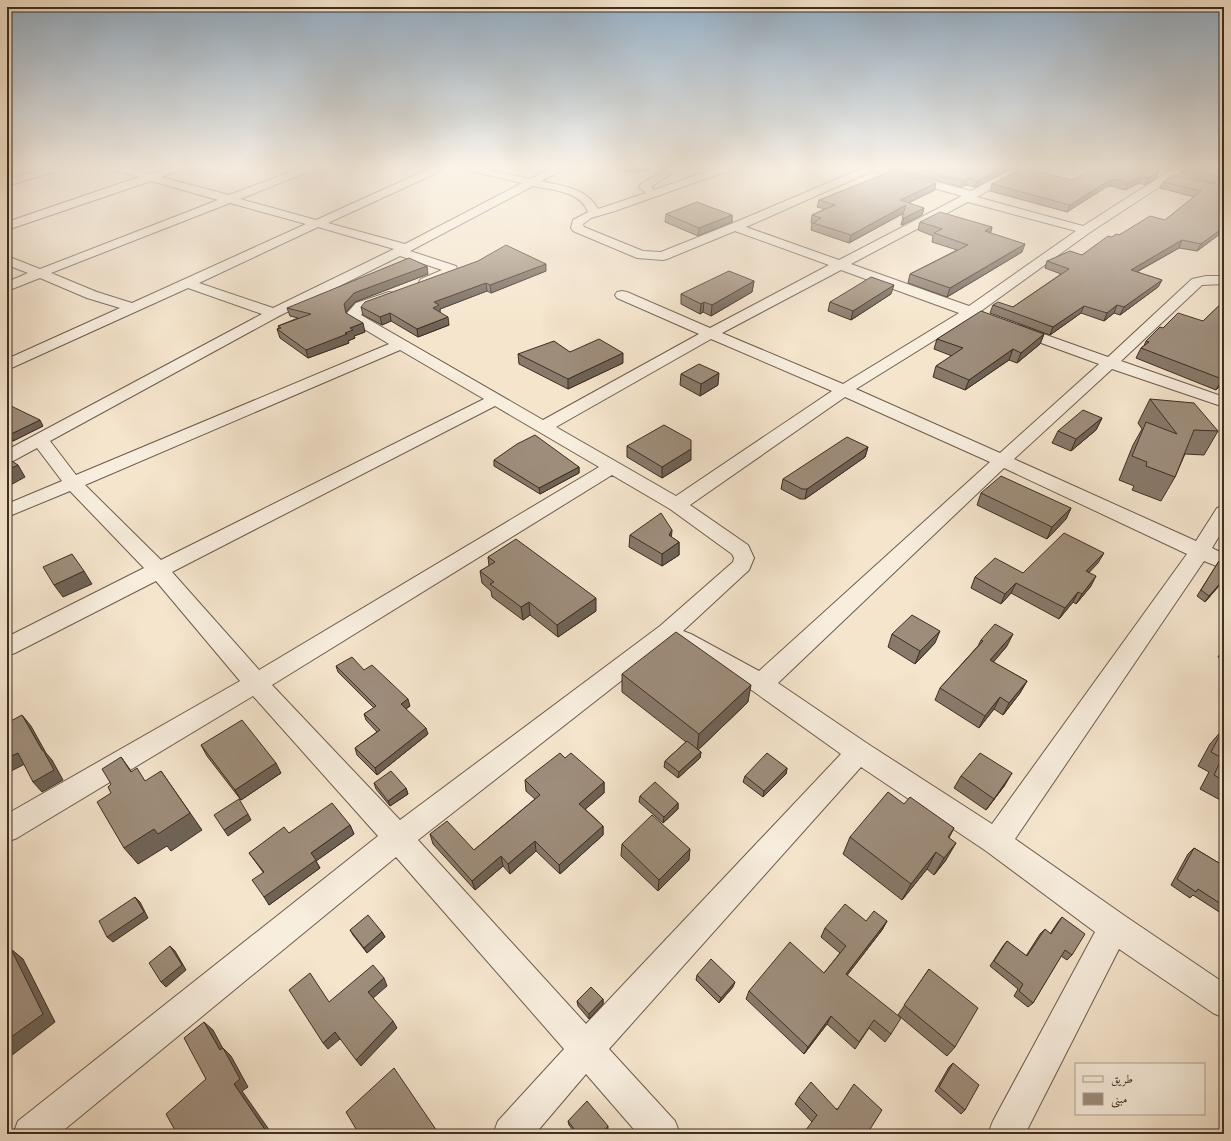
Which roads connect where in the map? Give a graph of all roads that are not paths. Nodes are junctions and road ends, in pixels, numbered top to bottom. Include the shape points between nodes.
1 (21, 221) edge
2 (172, 221) edge
3 (312, 221) edge
4 (323, 221) edge
5 (456, 221) edge
6 (578, 221) edge
7 (748, 221) edge
8 (921, 221) edge
9 (1055, 221) edge
10 (1099, 221) edge
11 (319, 223) junction
12 (7, 226) edge
13 (735, 227) junction
14 (1085, 230) junction
15 (403, 249) junction
16 (7, 260) edge
17 (838, 265) junction
18 (38, 274) junction
19 (1224, 280) edge
20 (187, 283) junction
21 (7, 287) edge
22 (622, 295) dead end
23 (132, 307) junction
24 (970, 312) junction
25 (274, 313) junction
26 (992, 320) edge
27 (1007, 325) edge
28 (708, 334) junction
29 (401, 344) junction
30 (1110, 363) junction
31 (7, 365) edge
32 (844, 390) junction
33 (495, 400) junction
34 (1224, 402) edge
35 (543, 428) junction
36 (40, 440) junction
37 (7, 457) edge
38 (1002, 460) junction
39 (612, 467) junction
40 (72, 482) junction
41 (677, 505) junction
42 (7, 511) edge
43 (1224, 512) edge
44 (1200, 551) junction
45 (1224, 562) edge
46 (158, 570) junction
47 (668, 632) junction
48 (7, 647) edge
49 (256, 683) junction
50 (761, 684) junction
51 (859, 752) junction
52 (7, 829) edge
53 (398, 838) junction
54 (996, 842) junction
55 (1114, 927) junction
56 (1224, 1002) edge
57 (586, 1049) junction
58 (31, 1134) edge
59 (511, 1134) edge
60 (662, 1134) edge
61 (1006, 1134) edge

1 - 12 street
2 - 18 street
3 - 11 street
4 - 11 street
5 - 15 street
6 - 13 street via 577,228 580,230 641,255 651,256 669,255
7 - 13 street
8 - 17 street
9 - 14 street
10 - 14 street
11 - 15 street
11 - 20 street
13 - 17 street
14 - 24 street
15 - 25 street
15 - 29 street via 451,268 451,271 361,306 354,313 354,317
16 - 18 street
17 - 24 street
17 - 28 street
18 - 21 street
18 - 23 street
19 - 30 street via 1197,282
20 - 23 street
20 - 25 street
22 - 28 street
23 - 31 street
24 - 26 street
24 - 32 street
25 - 36 street
27 - 30 street
28 - 32 street
28 - 35 street
29 - 33 street
29 - 40 street
30 - 34 street
30 - 38 street
32 - 38 street
32 - 41 street
33 - 35 street
33 - 46 street
35 - 39 street
36 - 37 street
36 - 40 street
38 - 44 street
38 - 50 street
39 - 41 street
39 - 49 street
40 - 42 street
40 - 46 street
41 - 47 street via 730,541 741,550 744,558 742,565
43 - 44 street
44 - 45 street
44 - 54 street
46 - 48 street
46 - 49 street
47 - 50 street
47 - 53 street
49 - 52 street
49 - 53 street
50 - 51 street
51 - 54 street
51 - 57 street
53 - 57 street
53 - 58 street
54 - 55 street
55 - 56 street
55 - 61 street
57 - 59 street
57 - 60 street

